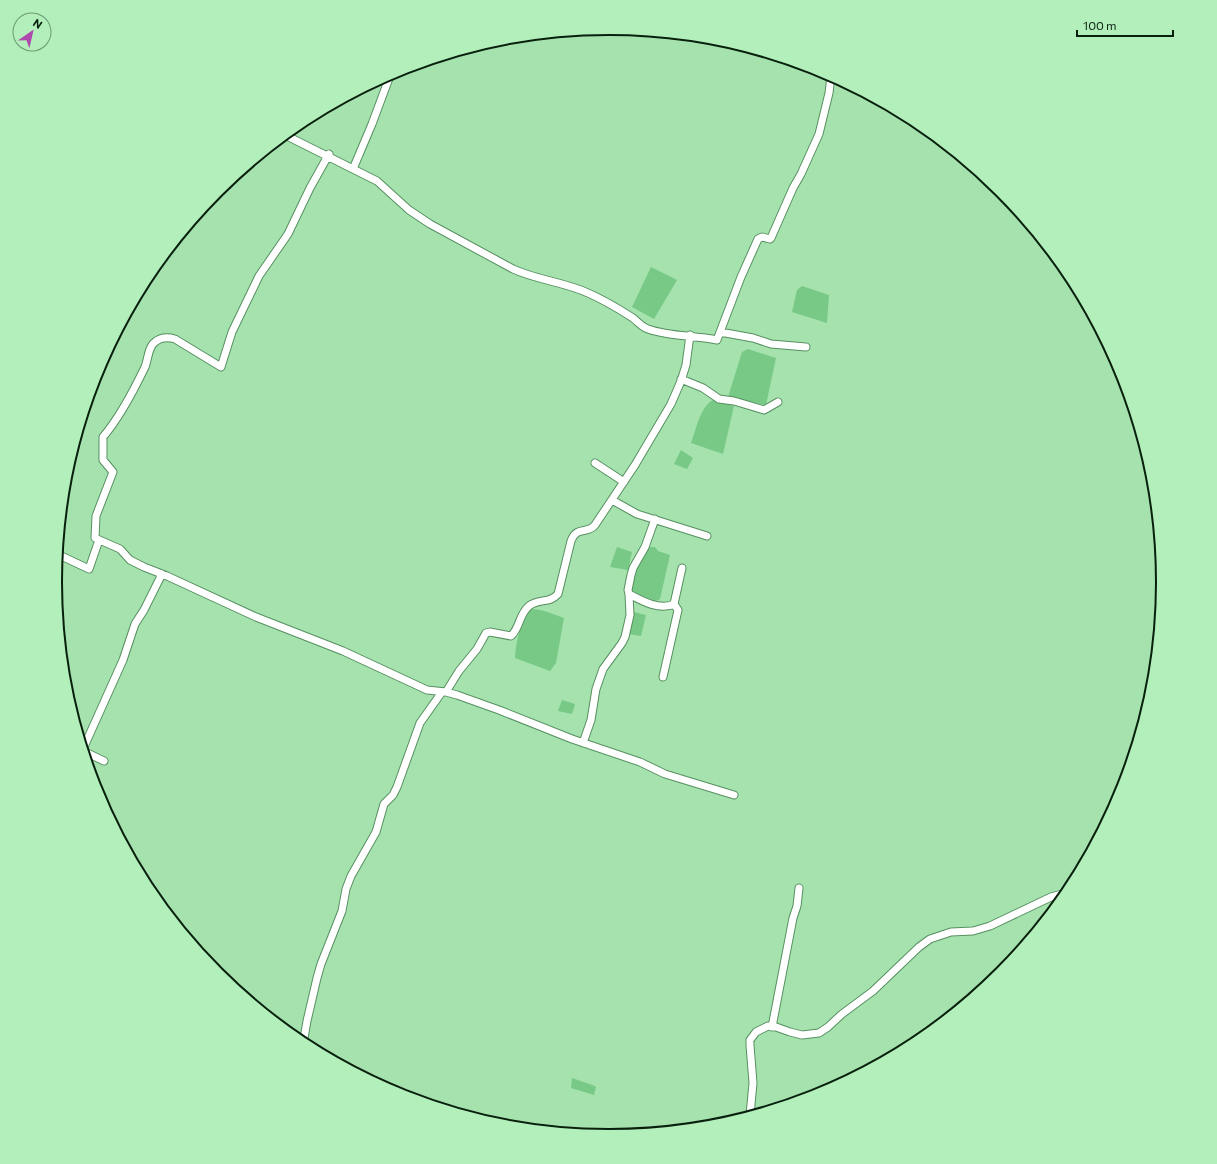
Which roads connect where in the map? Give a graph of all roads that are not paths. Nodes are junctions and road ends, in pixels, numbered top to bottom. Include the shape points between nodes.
1 (389, 82) edge
2 (830, 82) edge
3 (290, 138) edge
4 (328, 156) junction
5 (353, 169) junction
6 (720, 332) junction
7 (690, 335) junction
8 (806, 347) dead end
9 (681, 379) junction
10 (778, 402) dead end
11 (595, 464) dead end
12 (624, 482) junction
13 (612, 500) junction
14 (655, 519) junction
15 (707, 536) dead end
16 (99, 540) junction
17 (63, 557) edge
18 (682, 568) dead end
19 (162, 574) junction
20 (629, 594) junction
21 (674, 604) junction
22 (663, 677) dead end
23 (444, 692) junction
24 (86, 743) edge
25 (583, 743) junction
26 (90, 753) edge
27 (104, 761) dead end
28 (734, 795) dead end
29 (799, 888) dead end
30 (1056, 896) edge
31 (772, 1027) junction
32 (304, 1036) edge
33 (750, 1110) edge

1 - 5 street
2 - 6 street via 816,142 771,238 758,239
3 - 4 street
4 - 5 street
4 - 16 street via 288,234 259,276 232,332 221,367 175,339 168,337 153,343 146,365 130,396 112,427 103,437 103,460 113,472 96,516 95,538
5 - 7 street via 377,181 409,210 430,224 527,276 566,285 589,294 614,306 648,329 667,334
6 - 7 street via 717,340
6 - 8 street via 771,344
7 - 9 street via 686,365
9 - 10 street via 703,388 719,399 764,410
9 - 12 street via 671,404
11 - 12 street
12 - 13 street
13 - 14 street via 625,508
13 - 23 street via 592,528 574,534 558,594 554,599 535,602 529,606 523,612 511,636 486,633
14 - 15 street
14 - 20 street via 645,547 633,568
16 - 17 street via 89,569
16 - 19 street via 120,549 130,560
18 - 21 street
19 - 23 street via 256,617 343,651 427,690
19 - 24 street via 135,624 123,660
20 - 21 street via 648,603 668,607
20 - 25 street via 630,615 625,637 603,669
21 - 22 street via 678,610
23 - 25 street via 499,710
23 - 32 street via 420,723 397,787 384,804 376,832 346,889 342,911 317,978
25 - 28 street via 640,762 665,774
26 - 27 street
29 - 31 street
30 - 31 street via 990,926 973,931 951,932 930,939 873,991 819,1033 802,1035
31 - 33 street via 761,1028 750,1040 753,1083

